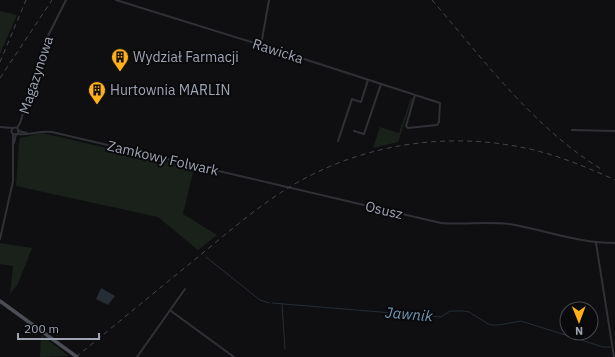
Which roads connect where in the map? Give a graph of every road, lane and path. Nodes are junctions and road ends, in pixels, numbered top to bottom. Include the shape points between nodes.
1 (66, 0) edge
2 (116, 0) edge
3 (269, 0) edge
4 (261, 45) junction
5 (368, 80) junction
6 (381, 84) junction
7 (415, 95) junction
8 (0, 127) edge
9 (16, 128) junction
10 (12, 130) junction
11 (572, 130) dead end
12 (354, 131) dead end
13 (615, 131) edge
14 (16, 133) junction
15 (338, 141) dead end
16 (298, 190) joint
17 (0, 238) edge
18 (615, 242) edge
19 (596, 243) junction
20 (185, 288) dead end
21 (0, 301) edge
22 (171, 311) junction
23 (77, 357) edge
24 (137, 357) edge
25 (234, 357) edge
26 (614, 357) edge

1 - 9 street, Magazynowa via 46,40 20,123
2 - 4 street, Rawicka
3 - 4 street
4 - 5 street, Rawicka
5 - 6 street, Rawicka
5 - 15 street via 361,102 352,99
6 - 7 street, Rawicka
6 - 12 street via 364,134
7 - 7 street, Rawicka via 440,103 437,125 408,128 406,126
8 - 10 street
9 - 10 street
9 - 14 street
10 - 14 street
11 - 13 street
14 - 16 street, Zamkowy Folwark via 52,132
14 - 17 street via 12,188
16 - 19 street, Osusz via 442,223 511,225
18 - 19 street, Osusz
19 - 26 street
20 - 22 street
21 - 23 main road
22 - 24 street
22 - 25 street

